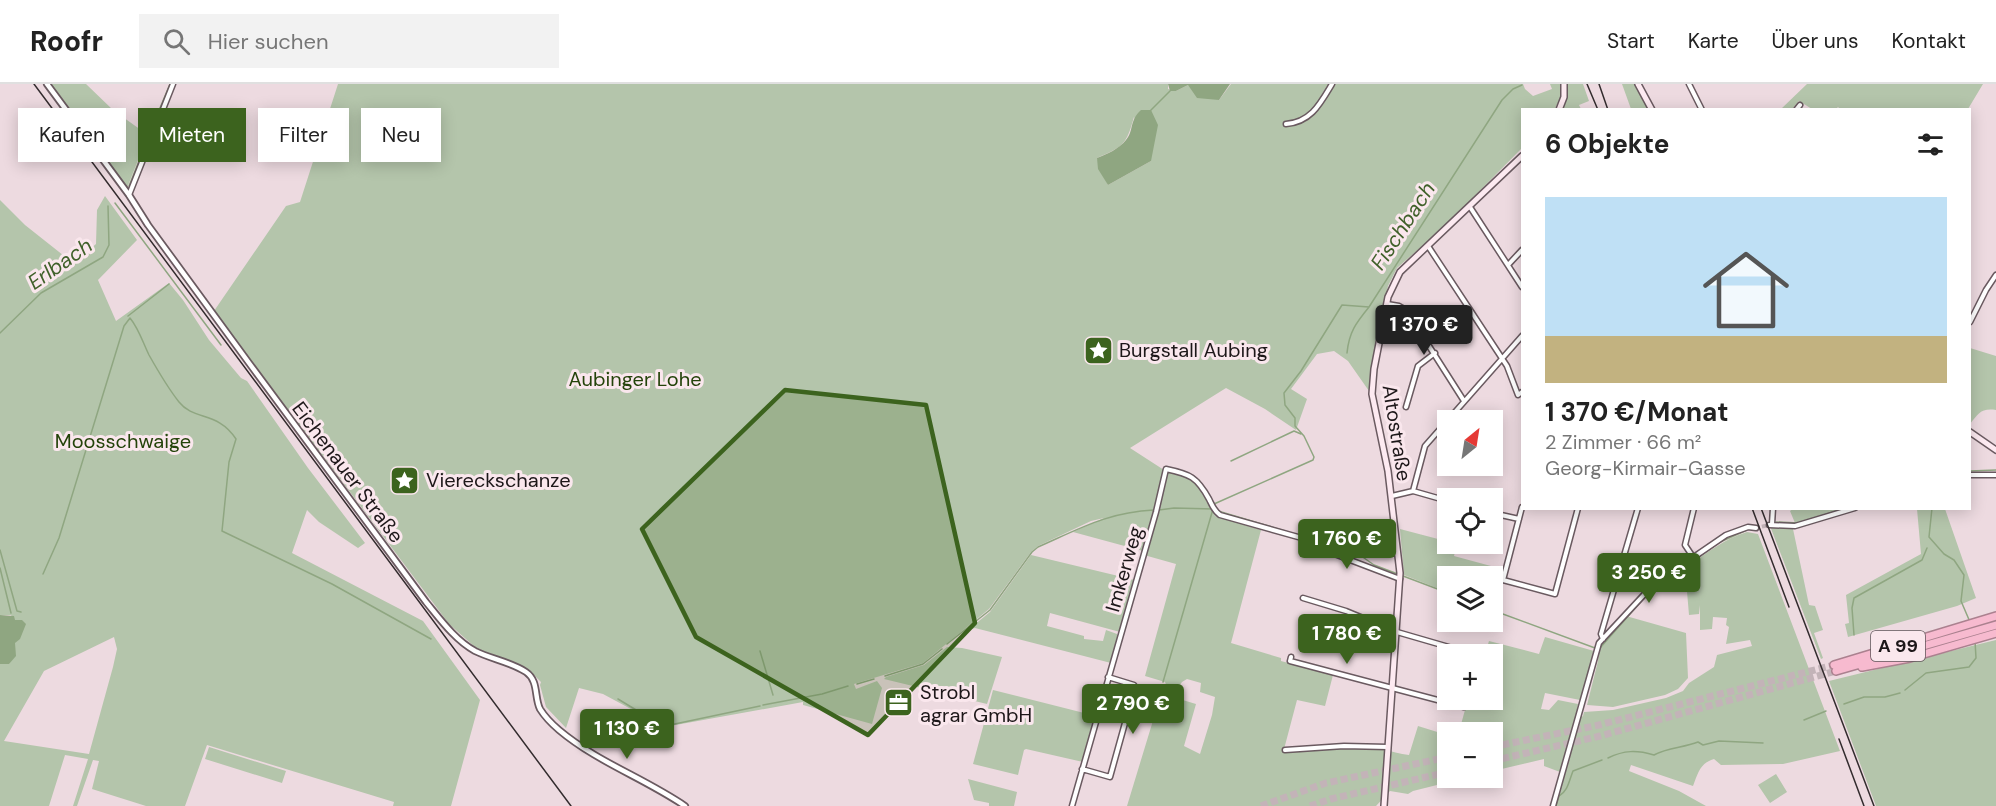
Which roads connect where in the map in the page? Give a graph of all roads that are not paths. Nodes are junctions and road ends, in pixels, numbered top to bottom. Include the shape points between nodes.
1 (47, 84) edge
2 (173, 84) edge
3 (1332, 84) edge
4 (1564, 84) edge
5 (1638, 84) edge
6 (1689, 84) edge
7 (1800, 105) dead end
8 (1560, 108) edge
9 (1651, 108) edge
10 (1701, 108) edge
11 (1798, 108) edge
12 (1286, 124) dead end
13 (1521, 157) edge
14 (129, 195) junction
15 (1470, 207) junction
16 (1428, 245) junction
17 (1521, 251) edge
18 (1508, 265) junction
19 (1995, 275) edge
20 (1521, 285) edge
21 (1387, 304) junction
22 (1971, 320) edge
23 (1521, 337) edge
24 (1435, 353) junction
25 (1502, 358) junction
26 (1520, 393) edge
27 (1464, 401) junction
28 (1406, 407) dead end
29 (1456, 410) edge
30 (1437, 432) edge
31 (1971, 433) edge
32 (1996, 450) edge
33 (1971, 475) edge
34 (1996, 475) edge
35 (1413, 491) junction
36 (1392, 496) junction
37 (1437, 498) edge
38 (1521, 510) edge
39 (1577, 510) edge
40 (1637, 510) edge
41 (1694, 510) edge
42 (1773, 510) edge
43 (1848, 510) edge
44 (1503, 515) edge
45 (1519, 519) junction
46 (1756, 528) tunnel mouth
47 (1693, 557) junction
48 (1400, 576) junction
49 (1303, 598) dead end
50 (1996, 616) edge
51 (1996, 625) edge
52 (1988, 631) edge
53 (1397, 632) junction
54 (1965, 634) junction
55 (1603, 639) junction
56 (1438, 644) edge
57 (1291, 657) dead end
58 (1108, 677) junction
59 (1392, 688) junction
60 (1437, 700) edge
61 (1388, 747) junction
62 (1286, 750) dead end
63 (1082, 769) junction
64 (685, 806) edge
65 (1072, 806) edge
66 (1384, 806) edge
67 (1553, 806) edge

1 - 14 street, Eichenauer Straße
2 - 14 street
3 - 12 street via 1310,116
4 - 8 main road
5 - 9 main road
6 - 10 street
7 - 11 street
13 - 15 main road, Altostraße
14 - 64 street, Eichenauer Straße via 261,380 450,630 472,649 527,673 535,683 542,712 572,740
15 - 16 main road, Altostraße
15 - 18 street
16 - 21 main road, Altostraße via 1400,272
16 - 25 street
17 - 18 street
18 - 20 street
19 - 22 street
21 - 24 street via 1406,310
21 - 36 main road, Altostraße via 1372,393
23 - 25 street
24 - 27 street
24 - 28 street via 1418,366
25 - 26 street
25 - 27 street
27 - 29 street
30 - 35 street via 1425,446
31 - 32 main road
33 - 34 street
35 - 36 street
35 - 37 street
36 - 48 main road, Altostraße
38 - 45 street
39 - 45 street via 1555,594 1503,580
40 - 55 street via 1601,634
41 - 47 street via 1685,545
42 - 43 street via 1770,524 1795,526
44 - 45 street
46 - 47 street via 1726,535
47 - 55 street via 1647,590
48 - 53 main road, Altostraße
48 - 58 street, Imkerweg via 1316,547 1316,542 1215,512 1194,478 1166,469
49 - 53 street
50 - 52 highway, A 99
51 - 52 highway, A 99
52 - 54 highway, A 99
52 - 54 highway
53 - 56 street
53 - 59 main road, Altostraße
54 - 54 highway, A 99 via 1889,663 1837,669
55 - 67 street
57 - 59 street via 1290,661
58 - 63 street, Imkerweg
58 - 63 street via 1135,687 1124,729 1110,777
59 - 60 street
59 - 61 main road, Altostraße
61 - 62 street
61 - 66 main road, Altostraße
63 - 65 street, Imkerweg

